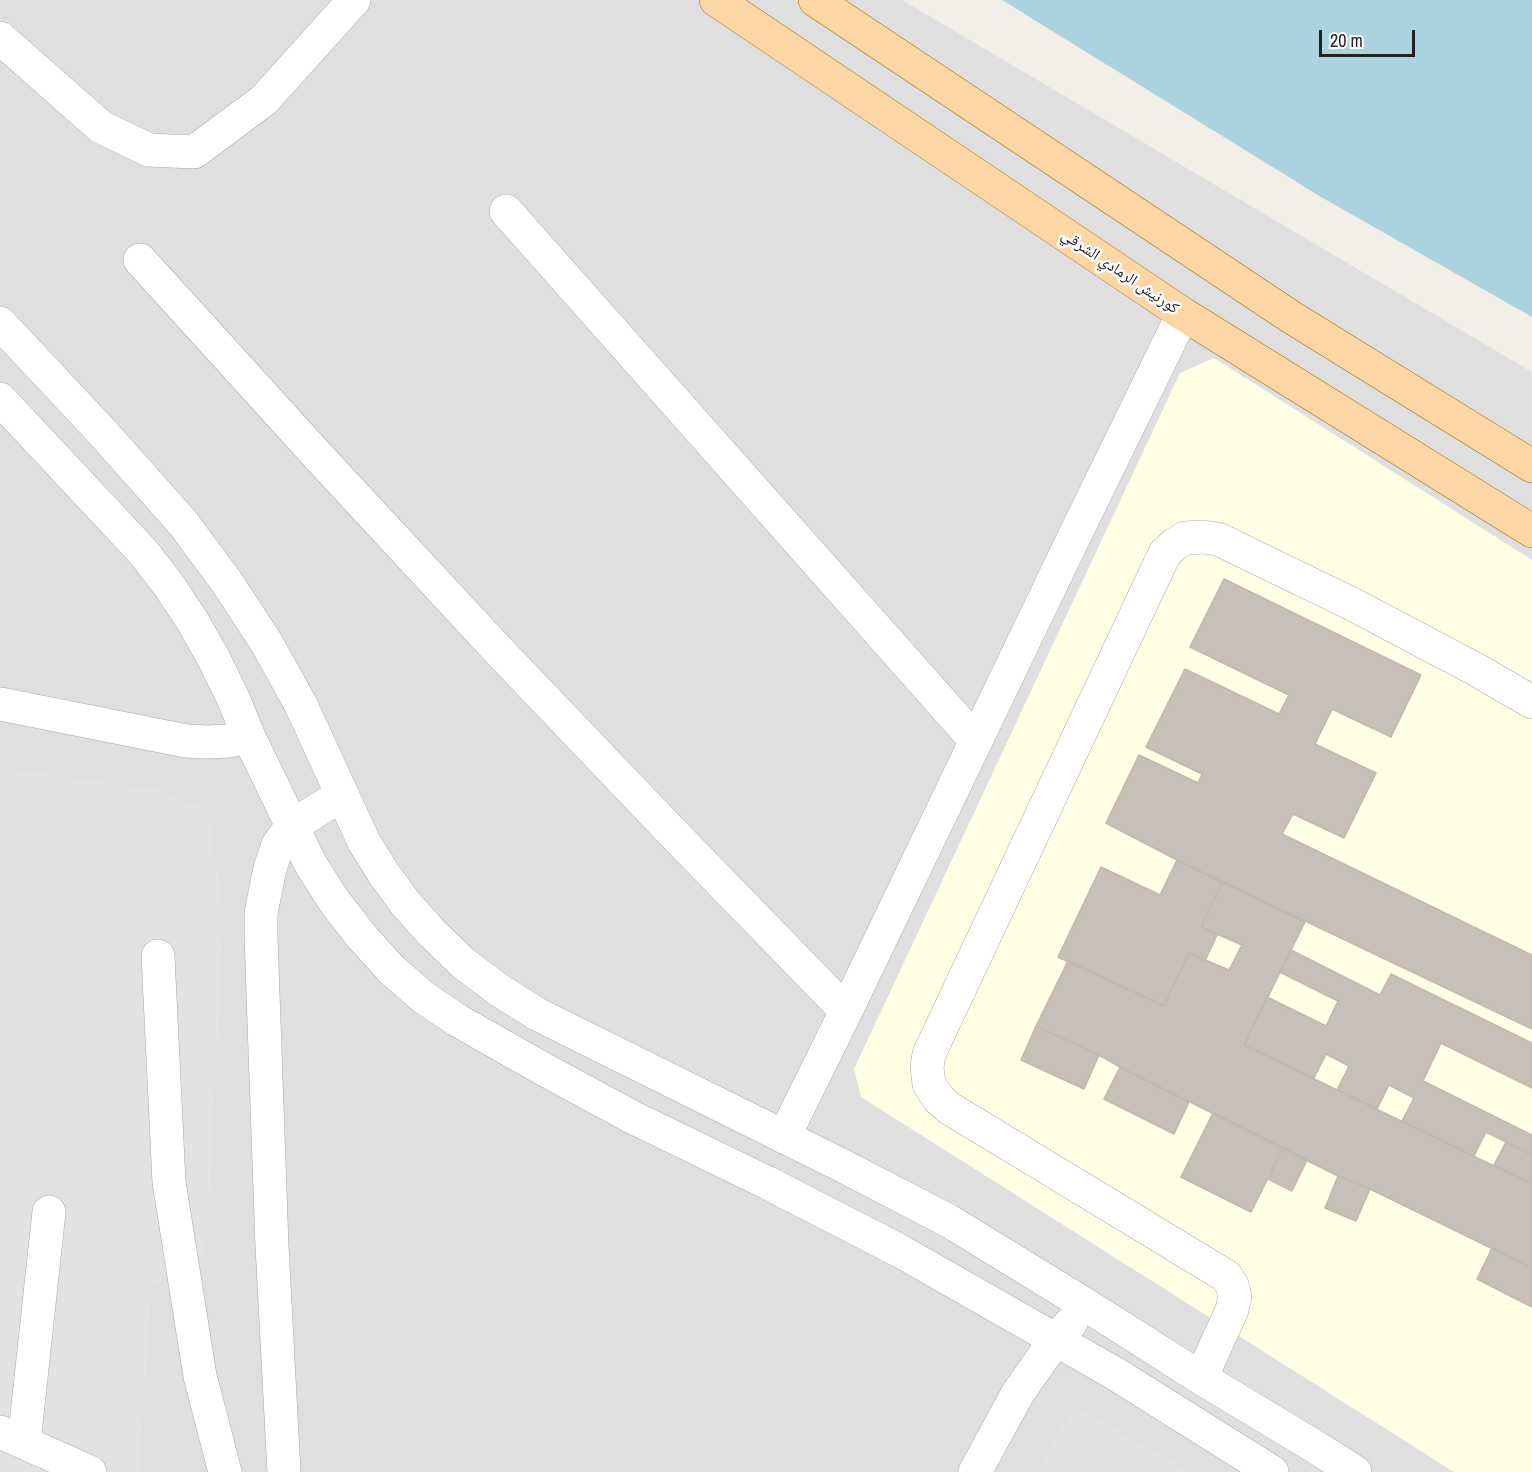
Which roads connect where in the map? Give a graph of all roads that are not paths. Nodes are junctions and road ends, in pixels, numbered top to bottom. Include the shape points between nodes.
1 (354, 0) edge
2 (716, 0) edge
3 (815, 0) edge
4 (0, 38) edge
5 (506, 211) dead end
6 (140, 260) dead end
7 (1183, 314) junction
8 (0, 322) edge
9 (0, 399) edge
10 (1532, 466) edge
11 (1532, 531) edge
12 (1532, 702) edge
13 (0, 704) edge
14 (249, 737) junction
15 (976, 741) junction
16 (342, 795) junction
17 (291, 827) junction
18 (158, 956) dead end
19 (846, 1011) junction
20 (784, 1137) junction
21 (49, 1212) dead end
22 (1086, 1305) junction
23 (1056, 1339) junction
24 (1200, 1378) junction
25 (12, 1437) edge
26 (90, 1472) edge
27 (225, 1472) edge
28 (284, 1472) edge
29 (975, 1472) edge
30 (1272, 1472) edge
31 (1355, 1472) edge

1 - 4 street via 264,100 194,152 149,150 101,128
2 - 7 main road, كورنيش الرمادي الشرقي
3 - 10 main road via 1291,317
5 - 15 street
6 - 19 street via 498,650
7 - 11 main road, كورنيش الرمادي الشرقي
7 - 15 street
8 - 16 street via 176,515 226,581 301,705
9 - 14 street via 170,586 214,659
12 - 24 street via 1352,604 1218,539 1185,538 1165,553 929,1054 927,1068 929,1084 949,1108 1226,1276 1235,1297 1232,1310
13 - 14 street via 186,741
14 - 17 street
15 - 19 street
16 - 17 street
16 - 20 street via 384,874 406,904 463,963 537,1014
17 - 23 street via 334,901 376,954 423,997 457,1020 634,1118 900,1251
17 - 28 street via 278,845 270,868 261,914
18 - 27 street via 169,1182 200,1376
19 - 20 street
20 - 22 street via 949,1221
21 - 25 street
22 - 23 street
22 - 24 street
23 - 29 street via 1018,1393
23 - 30 street
24 - 31 street
25 - 26 street

